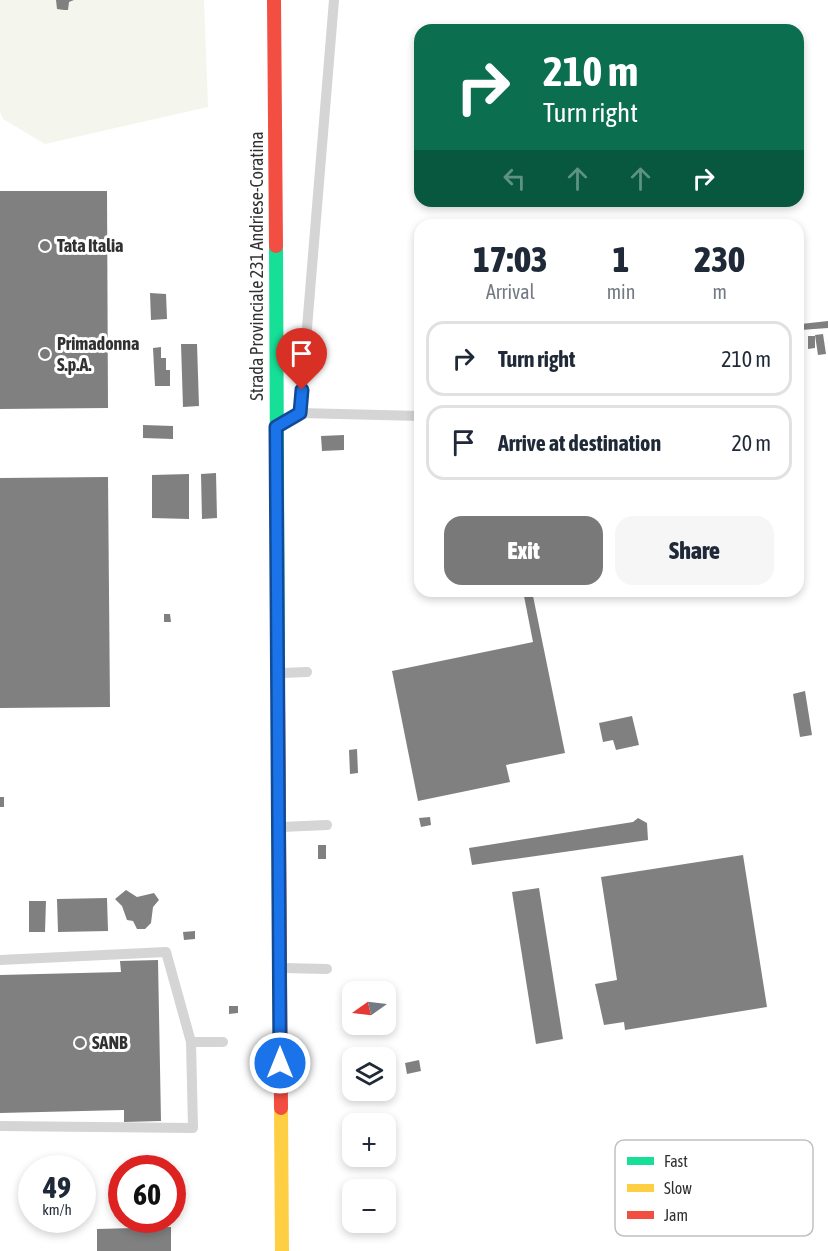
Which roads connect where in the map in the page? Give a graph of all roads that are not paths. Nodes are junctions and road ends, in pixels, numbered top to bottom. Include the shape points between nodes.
1 (274, 0) edge
2 (334, 0) edge
3 (300, 413) junction
4 (414, 416) edge
5 (276, 427) junction
6 (307, 672) dead end
7 (278, 673) junction
8 (327, 825) dead end
9 (279, 827) junction
10 (0, 960) edge
11 (280, 968) junction
12 (327, 969) dead end
13 (190, 1042) junction
14 (223, 1042) dead end
15 (0, 1126) edge
16 (282, 1251) edge

1 - 5 main road, Strada Provinciale 231 Andriese-Coratina
2 - 3 lane
3 - 4 lane
3 - 5 lane
5 - 7 main road, Strada Provinciale 231 Andriese-Coratina
6 - 7 lane
7 - 9 main road, Strada Provinciale 231 Andriese-Coratina
8 - 9 lane
9 - 11 main road, Strada Provinciale 231 Andriese-Coratina
10 - 13 lane via 166,952
11 - 12 lane
11 - 16 main road, Strada Provinciale 231 Andriese-Coratina
13 - 14 lane
13 - 15 lane via 193,1128

